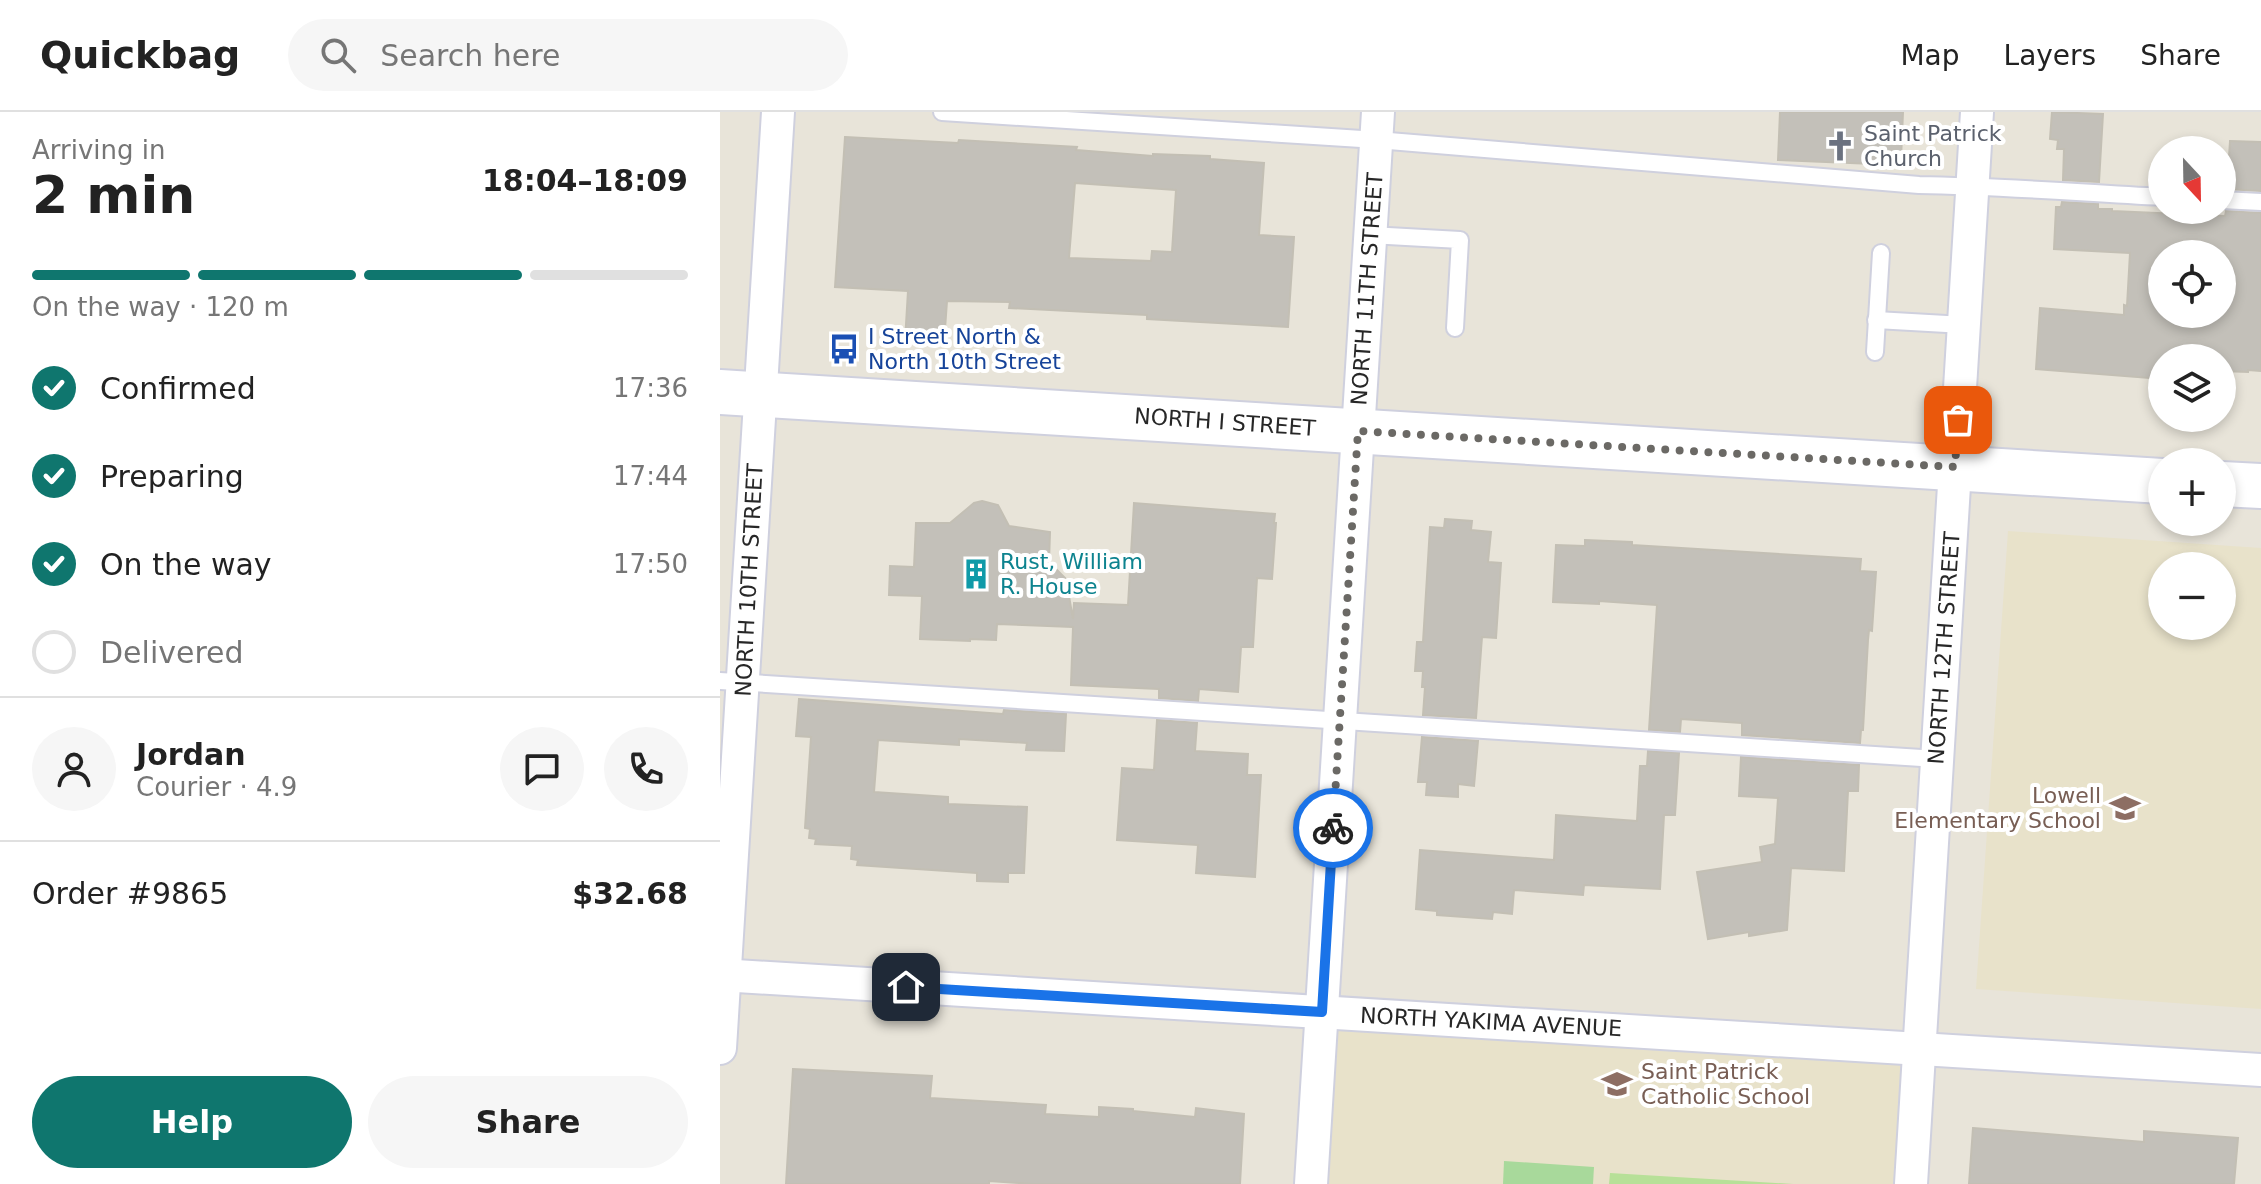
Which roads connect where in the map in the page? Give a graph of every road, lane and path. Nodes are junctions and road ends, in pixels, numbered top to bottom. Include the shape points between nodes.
1 (778, 112) edge
2 (942, 112) edge
3 (1977, 112) edge
4 (1378, 126) edge
5 (1972, 186) junction
6 (2148, 196) edge
7 (2236, 201) edge
8 (2261, 202) edge
9 (1370, 235) junction
10 (1881, 253) dead end
11 (1876, 320) junction
12 (1964, 325) junction
13 (1455, 328) dead end
14 (1875, 352) dead end
15 (740, 393) edge
16 (1358, 431) junction
17 (1955, 467) junction
18 (2148, 480) edge
19 (2236, 485) edge
20 (2261, 486) edge
21 (731, 682) edge
22 (1340, 720) junction
23 (1937, 759) junction
24 (722, 975) edge
25 (1322, 1012) junction
26 (720, 1048) edge
27 (1919, 1050) junction
28 (2261, 1070) edge
29 (1311, 1184) edge
30 (1911, 1184) edge

1 - 15 street, NORTH 10TH STREET
2 - 4 lane
3 - 5 street, NORTH 12TH STREET
4 - 5 lane via 1919,185
4 - 9 street, NORTH 11TH STREET
5 - 6 lane
5 - 12 street, NORTH 12TH STREET
7 - 8 lane
9 - 13 lane via 1460,240
9 - 16 street, NORTH 11TH STREET
10 - 11 lane
11 - 12 lane
11 - 14 lane
12 - 17 street, NORTH 12TH STREET
15 - 16 main road, NORTH I STREET
15 - 21 street, NORTH 10TH STREET
16 - 17 main road, NORTH I STREET
16 - 22 street, NORTH 11TH STREET
17 - 18 main road, NORTH I STREET
17 - 23 street, NORTH 12TH STREET
19 - 20 main road
21 - 22 lane
21 - 24 street, NORTH 10TH STREET
22 - 23 lane
22 - 25 street, NORTH 11TH STREET
23 - 27 street, NORTH 12TH STREET
24 - 25 street, NORTH YAKIMA AVENUE
24 - 26 street, NORTH 10TH STREET
25 - 27 street, NORTH YAKIMA AVENUE
25 - 29 street, NORTH 11TH STREET
27 - 28 street, NORTH YAKIMA AVENUE
27 - 30 street, NORTH 12TH STREET

